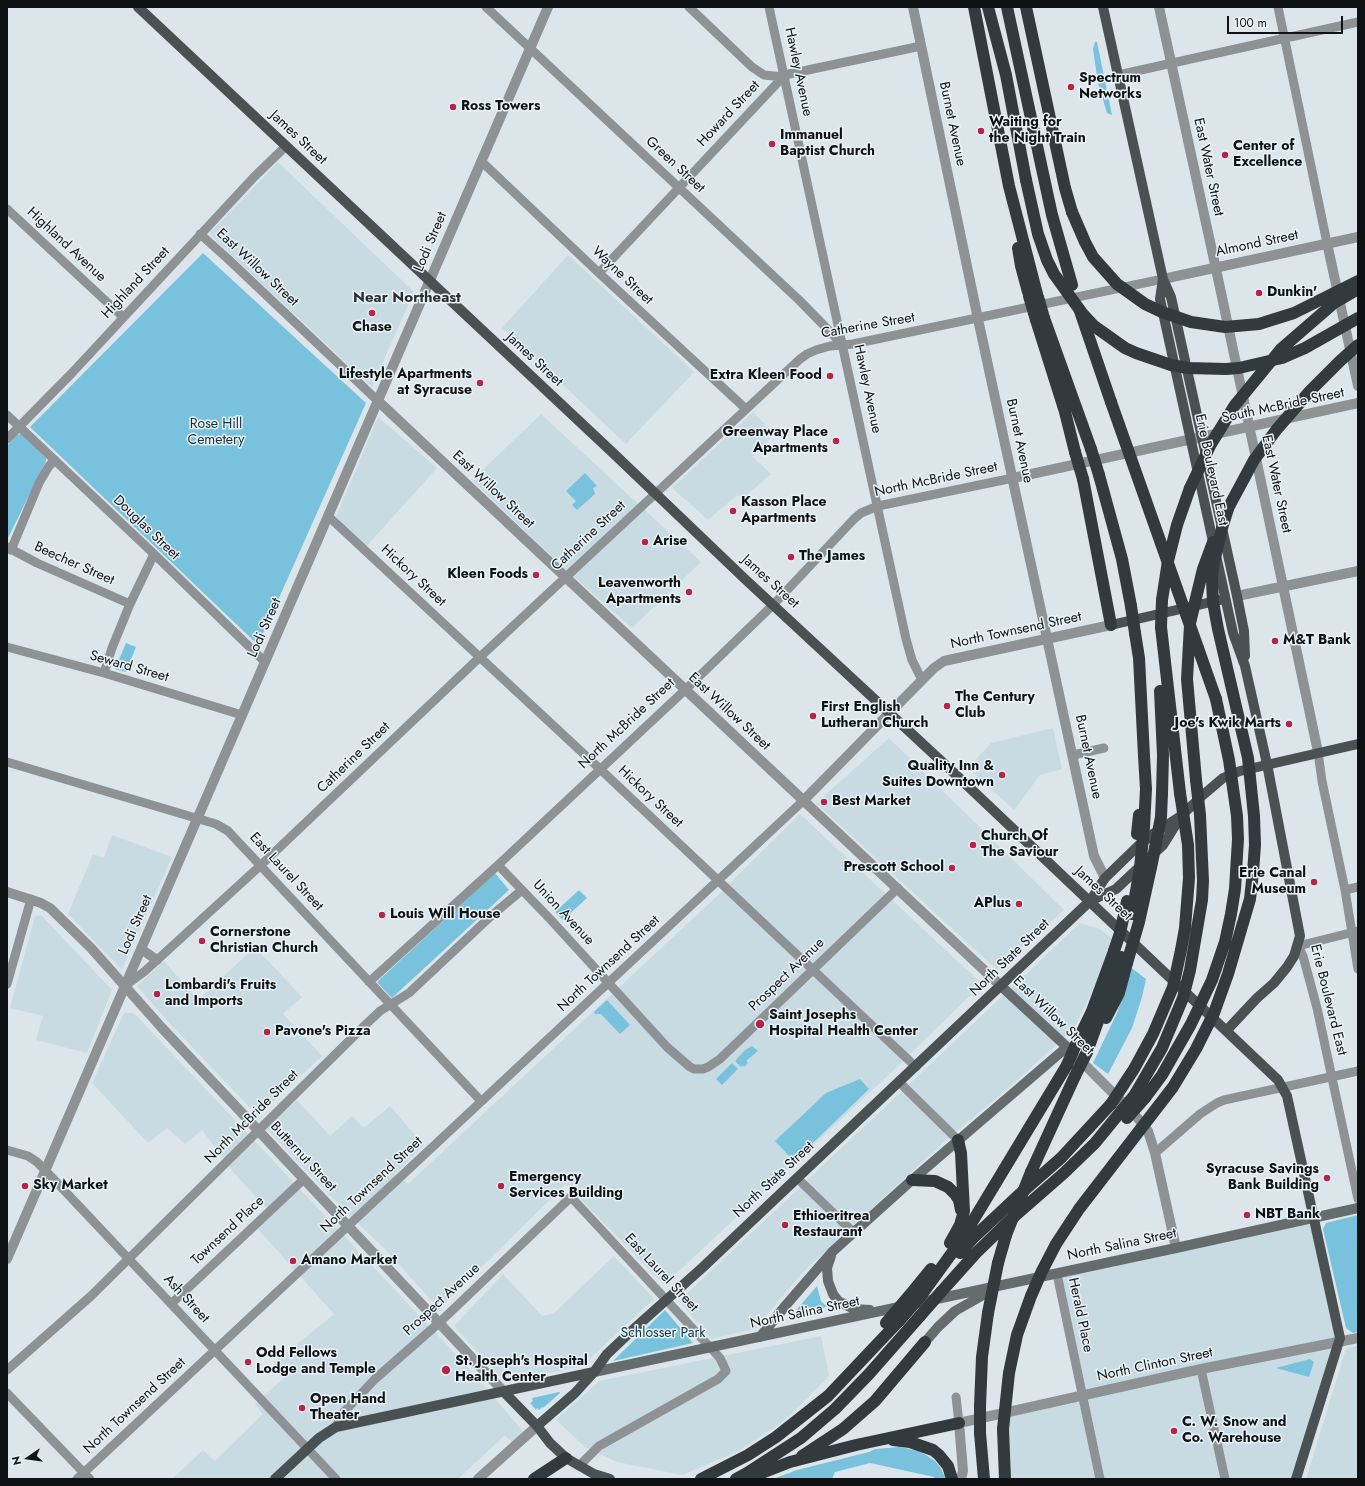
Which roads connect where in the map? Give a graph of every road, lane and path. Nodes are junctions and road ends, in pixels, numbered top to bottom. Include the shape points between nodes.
1 (138, 7) edge
2 (486, 7) edge
3 (548, 7) edge
4 (689, 7) edge
5 (770, 7) edge
6 (913, 7) edge
7 (974, 7) edge
8 (988, 7) edge
9 (1007, 7) edge
10 (1026, 7) edge
11 (1103, 7) edge
12 (1159, 7) edge
13 (1278, 7) edge
14 (1358, 22) edge
15 (1284, 37) junction
16 (921, 46) junction
17 (530, 49) junction
18 (1171, 62) junction
19 (1118, 75) junction
20 (784, 77) junction
21 (286, 146) junction
22 (481, 161) junction
23 (679, 187) junction
24 (7, 209) edge
25 (200, 234) junction
26 (1358, 236) edge
27 (1327, 243) junction
28 (1216, 267) junction
29 (599, 273) junction
30 (1163, 279) junction
31 (430, 281) junction
32 (1358, 281) edge
33 (1358, 289) edge
34 (123, 317) junction
35 (1358, 318) edge
36 (978, 319) junction
37 (1040, 319) junction
38 (843, 345) junction
39 (1358, 345) edge
40 (1358, 386) edge
41 (378, 401) junction
42 (1358, 404) edge
43 (746, 409) junction
44 (7, 415) edge
45 (19, 426) junction
46 (1250, 428) junction
47 (1202, 438) junction
48 (7, 439) edge
49 (1190, 441) junction
50 (55, 460) junction
51 (1013, 478) junction
52 (655, 493) junction
53 (878, 506) junction
54 (1229, 506) junction
55 (328, 516) junction
56 (9, 548) edge
57 (154, 554) junction
58 (1358, 571) edge
59 (565, 577) junction
60 (1283, 587) junction
61 (1237, 596) junction
62 (1226, 599) junction
63 (130, 604) junction
64 (774, 604) junction
65 (1111, 625) junction
66 (1161, 627) junction
67 (1047, 638) junction
68 (7, 647) edge
69 (480, 656) junction
70 (265, 662) junction
71 (1245, 666) junction
72 (104, 673) junction
73 (922, 680) junction
74 (685, 690) junction
75 (1216, 698) junction
76 (890, 714) junction
77 (242, 715) junction
78 (1358, 744) edge
79 (1104, 748) dead end
80 (1318, 752) junction
81 (1073, 754) junction
82 (7, 762) edge
83 (1266, 764) junction
84 (600, 769) junction
85 (804, 800) junction
86 (1181, 816) junction
87 (198, 819) junction
88 (261, 865) junction
89 (498, 865) junction
90 (1106, 878) junction
91 (718, 881) junction
92 (1358, 887) edge
93 (898, 888) junction
94 (522, 890) junction
95 (1345, 890) junction
96 (7, 892) edge
97 (31, 899) junction
98 (1090, 901) junction
99 (1355, 932) edge
100 (1238, 936) junction
101 (1298, 946) junction
102 (141, 949) junction
103 (1121, 957) junction
104 (157, 960) junction
105 (1358, 968) edge
106 (813, 969) junction
107 (369, 982) junction
108 (7, 984) edge
109 (608, 984) junction
110 (125, 986) junction
111 (1001, 986) junction
112 (390, 1005) junction
113 (1227, 1030) junction
114 (1072, 1045) junction
115 (916, 1067) junction
116 (690, 1068) joint
117 (1358, 1071) edge
118 (1332, 1076) junction
119 (899, 1082) junction
120 (1282, 1087) junction
121 (481, 1101) junction
122 (1124, 1114) junction
123 (259, 1130) junction
124 (958, 1140) junction
125 (7, 1150) edge
126 (1155, 1152) junction
127 (46, 1170) junction
128 (798, 1178) junction
129 (304, 1179) junction
130 (912, 1180) junction
131 (571, 1197) joint
132 (1358, 1199) edge
133 (1358, 1208) edge
134 (1314, 1217) junction
135 (962, 1219) junction
136 (349, 1226) junction
137 (854, 1233) junction
138 (1176, 1248) junction
139 (9, 1249) edge
140 (832, 1252) junction
141 (7, 1259) edge
142 (128, 1259) junction
143 (1057, 1274) junction
144 (1003, 1284) junction
145 (915, 1297) junction
146 (665, 1300) junction
147 (171, 1304) junction
148 (890, 1309) junction
149 (440, 1322) junction
150 (760, 1337) junction
151 (1358, 1338) edge
152 (926, 1342) joint
153 (1339, 1342) junction
154 (710, 1347) junction
155 (215, 1350) junction
156 (1201, 1369) junction
157 (7, 1370) edge
158 (594, 1372) junction
159 (840, 1383) junction
160 (504, 1392) junction
161 (7, 1393) edge
162 (1083, 1395) junction
163 (956, 1397) dead end
164 (959, 1423) junction
165 (537, 1426) junction
166 (336, 1427) junction
167 (980, 1433) junction
168 (880, 1440) junction
169 (308, 1448) junction
170 (566, 1458) junction
171 (790, 1462) junction
172 (579, 1466) junction
173 (84, 1477) edge
174 (274, 1479) edge
175 (336, 1479) edge
176 (478, 1479) edge
177 (534, 1479) edge
178 (610, 1479) edge
179 (701, 1479) edge
180 (736, 1479) edge
181 (746, 1479) edge
182 (952, 1479) edge
183 (961, 1479) edge
184 (979, 1479) edge
185 (984, 1479) edge
186 (1005, 1479) edge
187 (1100, 1479) edge
188 (1225, 1479) edge
189 (1296, 1479) edge

1 - 21 main road, James Street
2 - 17 street, Green Street
3 - 17 street, Lodi Street
4 - 20 street via 752,67 764,75
5 - 20 street, Hawley Avenue
6 - 16 street, Burnet Avenue
7 - 37 highway, bridge via 1009,186
8 - 35 highway, bridge via 1006,75 1038,234 1054,274 1094,326 1136,353 1171,365 1214,369 1239,368 1282,358
9 - 75 highway, bridge via 1052,215 1072,285
10 - 32 highway, bridge via 1072,212 1093,256 1117,284 1145,304 1162,312 1191,322 1225,327 1259,324 1294,313
11 - 19 main road, Erie Boulevard East
12 - 18 street, East Water Street
13 - 15 street
14 - 15 street
15 - 18 street
15 - 27 street
16 - 20 street, Howard Street
16 - 36 street, Burnet Avenue
17 - 22 street, Lodi Street
17 - 23 street, Green Street
18 - 19 street
18 - 28 street, East Water Street
19 - 30 main road, Erie Boulevard East
20 - 23 street, Howard Street
20 - 38 street, Hawley Avenue
21 - 25 street, Highland Street
21 - 31 main road, James Street
22 - 29 street, Wayne Street
22 - 31 street, Lodi Street
23 - 29 street, Howard Street
23 - 38 street, Green Street
24 - 34 street, Highland Avenue
25 - 34 street, Highland Street
25 - 41 street, East Willow Street
26 - 27 street, Almond Street
27 - 28 street, Almond Street
27 - 40 street
28 - 30 street, Almond Street
28 - 46 street, East Water Street
29 - 43 street, Wayne Street
30 - 36 street, Catherine Street
30 - 47 main road, Erie Boulevard East via 1171,297
30 - 49 main road, Erie Boulevard East via 1160,299
31 - 41 street, Lodi Street
31 - 52 main road, James Street
33 - 66 highway, bridge via 1334,303 1281,349 1235,405 1211,444 1190,488 1177,524 1168,561
34 - 45 street, Highland Street
36 - 38 street, Catherine Street
36 - 51 street, Burnet Avenue
37 - 65 highway, bridge via 1083,478
37 - 103 highway, bridge via 1099,474 1122,559 1139,658 1146,789 1140,830 1143,845 1138,886
38 - 43 street, Catherine Street via 830,346 807,354
38 - 53 street, Hawley Avenue
39 - 54 highway, bridge via 1310,391 1277,429 1254,460
41 - 55 street, Lodi Street
41 - 59 street, East Willow Street
42 - 46 street, South McBride Street
43 - 52 street, Catherine Street
44 - 45 street, Douglas Street
45 - 48 street, Highland Street
45 - 50 street, Douglas Street
46 - 47 street, South McBride Street
46 - 60 street, East Water Street
47 - 49 street, South McBride Street
47 - 61 main road, Erie Boulevard East
49 - 51 street, North McBride Street
49 - 62 main road, Erie Boulevard East
50 - 56 street via 39,483
50 - 57 street, Douglas Street
51 - 53 street, North McBride Street
51 - 67 street, Burnet Avenue
52 - 59 street, Catherine Street
52 - 64 main road, James Street
53 - 64 street, North McBride Street via 854,519
53 - 73 street, Hawley Avenue via 906,639 912,660
54 - 100 highway, bridge via 1213,566 1212,580 1218,629 1248,758 1254,816 1250,899
54 - 122 highway, bridge via 1207,555 1190,623 1187,679 1200,815 1203,881 1190,970 1162,1048
55 - 69 street, Hickory Street
55 - 70 street, Lodi Street
56 - 63 street, Beecher Street
57 - 63 street
57 - 70 street, Douglas Street
58 - 60 street
59 - 69 street, Catherine Street
59 - 74 street, East Willow Street
60 - 61 street
60 - 80 street, East Water Street
61 - 62 main road, North Townsend Street
61 - 71 main road, Erie Boulevard East via 1244,631
62 - 65 main road, North Townsend Street
62 - 71 main road, Erie Boulevard East via 1233,633
63 - 72 street
64 - 74 street, North McBride Street
64 - 76 main road, James Street
65 - 67 street, North Townsend Street
66 - 103 highway, bridge via 1160,817 1139,922
66 - 145 highway, bridge via 1188,846 1188,901 1173,987 1153,1034 1111,1104 1061,1158 973,1238
67 - 73 street, North Townsend Street via 944,661
67 - 81 street, Burnet Avenue
68 - 72 street, Seward Street
69 - 84 street, Hickory Street
69 - 88 street, Catherine Street
70 - 77 street, Lodi Street
71 - 83 main road, Erie Boulevard East
72 - 77 street, Seward Street
73 - 76 street, North Townsend Street
74 - 84 street, North McBride Street
74 - 85 street, East Willow Street
75 - 100 highway, bridge via 1240,783 1246,830 1246,861
75 - 122 highway, bridge via 1229,760 1238,840 1235,888 1225,942 1212,980 1192,1024 1162,1075 1145,1098
76 - 85 street, North Townsend Street
76 - 98 main road, James Street
77 - 87 street, Lodi Street
78 - 80 main road, North State Street
79 - 81 street
80 - 83 main road, North State Street
80 - 95 street, East Water Street
81 - 90 street, Burnet Avenue via 1094,856
82 - 87 street, East Laurel Street
83 - 86 main road, North State Street via 1240,770 1223,778
83 - 101 main road, Erie Boulevard East via 1300,936
84 - 89 street, North McBride Street
84 - 91 street, Hickory Street
85 - 91 street, North Townsend Street
85 - 93 street, East Willow Street
86 - 90 main road, North State Street via 1138,846
86 - 98 main road, North State Street via 1163,845 1116,889
87 - 88 street, East Laurel Street via 216,824 228,831
87 - 102 street, Lodi Street
88 - 104 street, Catherine Street
88 - 107 street, East Laurel Street
89 - 94 street, Union Avenue
89 - 107 street, North McBride Street
90 - 98 main road, North State Street
91 - 106 street, Hickory Street
91 - 109 street, North Townsend Street
92 - 95 street
93 - 106 street, Prospect Avenue
93 - 111 street, East Willow Street
94 - 109 street, Union Avenue
94 - 112 street, North McBride Street via 490,916 409,993
95 - 99 street, East Water Street
96 - 97 street, Butternut Street
97 - 108 street
97 - 110 street, Butternut Street via 50,908
98 - 111 main road, North State Street
98 - 113 main road, James Street
99 - 101 street
99 - 105 street, East Water Street
100 - 186 highway, bridge via 1214,1013 1196,1049 1173,1087 1079,1209 1056,1244 1031,1296 1017,1335 1009,1373 1003,1429
101 - 113 main road via 1294,956 1274,983
101 - 118 street, Erie Boulevard East via 1317,1008
102 - 104 street
102 - 110 street, Lodi Street
103 - 114 highway
103 - 167 highway, bridge via 1119,993 1075,1076 1031,1172 1006,1235 988,1313 982,1357
104 - 110 street, Catherine Street
106 - 115 street, Hickory Street
106 - 116 street, Prospect Avenue via 720,1059 703,1069
107 - 112 street, East Laurel Street
109 - 116 street, Union Avenue via 667,1048
109 - 121 street, North Townsend Street
110 - 123 street, Butternut Street
110 - 127 street, Lodi Street
111 - 114 main road, East Willow Street
111 - 115 main road, North State Street
112 - 121 street, East Laurel Street
112 - 123 street, North McBride Street via 358,1031
113 - 120 main road, James Street
114 - 124 main road
114 - 126 street, East Willow Street via 1143,1123
114 - 145 highway, bridge via 1067,1065 962,1239
115 - 119 main road, North State Street
117 - 118 street
118 - 120 street
118 - 132 street, Erie Boulevard East
119 - 124 street
119 - 128 main road, North State Street
120 - 126 street via 1217,1103
120 - 134 main road, James Street via 1287,1096
121 - 136 street, North Townsend Street
122 - 180 highway, bridge via 976,1253 835,1409 802,1438
123 - 129 street, Butternut Street
123 - 142 street, North McBride Street
124 - 130 main road
124 - 135 highway via 964,1191
125 - 127 street, Ash Street via 28,1156
126 - 138 street, East Willow Street
127 - 139 street, Lodi Street
127 - 142 street, Ash Street
128 - 137 street
128 - 146 main road, North State Street
129 - 136 street, Butternut Street
129 - 147 street, Townsend Place
130 - 135 highway via 935,1181 948,1187 959,1200
130 - 137 main road
131 - 146 street, East Laurel Street
131 - 149 street, Prospect Avenue
133 - 134 main road, North Salina Street
134 - 138 main road, North Salina Street
134 - 153 main road, James Street
135 - 145 highway via 954,1238
136 - 149 street, Butternut Street
136 - 155 street, North Townsend Street
137 - 140 main road
138 - 143 main road, North Salina Street
139 - 141 street, Lodi Street
140 - 148 main road via 828,1282 838,1301 854,1309
140 - 150 main road
142 - 147 street, Ash Street
142 - 157 street, North McBride Street
143 - 144 main road, North Salina Street
143 - 162 street, Herald Place
144 - 148 main road, North Salina Street
144 - 152 main road via 955,1311
145 - 159 highway, bridge via 899,1321
145 - 159 highway, bridge via 886,1323
146 - 154 street, East Laurel Street
146 - 158 main road, North State Street via 607,1354
147 - 155 street, Ash Street
148 - 150 main road, North Salina Street
149 - 160 street, Butternut Street
149 - 166 street, Prospect Avenue via 375,1379 342,1414
150 - 154 main road, North Salina Street
151 - 153 street, North Clinton Street
152 - 171 highway via 875,1401 824,1442
153 - 156 street, North Clinton Street
153 - 189 main road
154 - 158 main road, North Salina Street
154 - 172 street, East Laurel Street via 720,1358 726,1371 599,1446
155 - 169 street, Ash Street
155 - 173 street, North Townsend Street
156 - 162 street, North Clinton Street
156 - 188 street
158 - 160 main road, North Salina Street
158 - 165 main road, North State Street
159 - 179 highway via 828,1396 776,1437 748,1456
160 - 165 main road, Butternut Street
160 - 166 main road, North Salina Street
161 - 173 street
162 - 164 street, North Clinton Street
162 - 187 street, Herald Place
163 - 164 street
164 - 168 highway
164 - 183 street via 963,1471
165 - 170 main road, Butternut Street
165 - 176 street, North State Street
166 - 169 main road, North Salina Street
167 - 184 highway
167 - 185 highway
168 - 171 highway
168 - 182 highway via 910,1442 933,1450 948,1466
169 - 174 main road, North Salina Street
169 - 175 street, Ash Street
170 - 172 main road, Butternut Street
170 - 177 highway
171 - 181 highway
172 - 178 main road, Butternut Street

